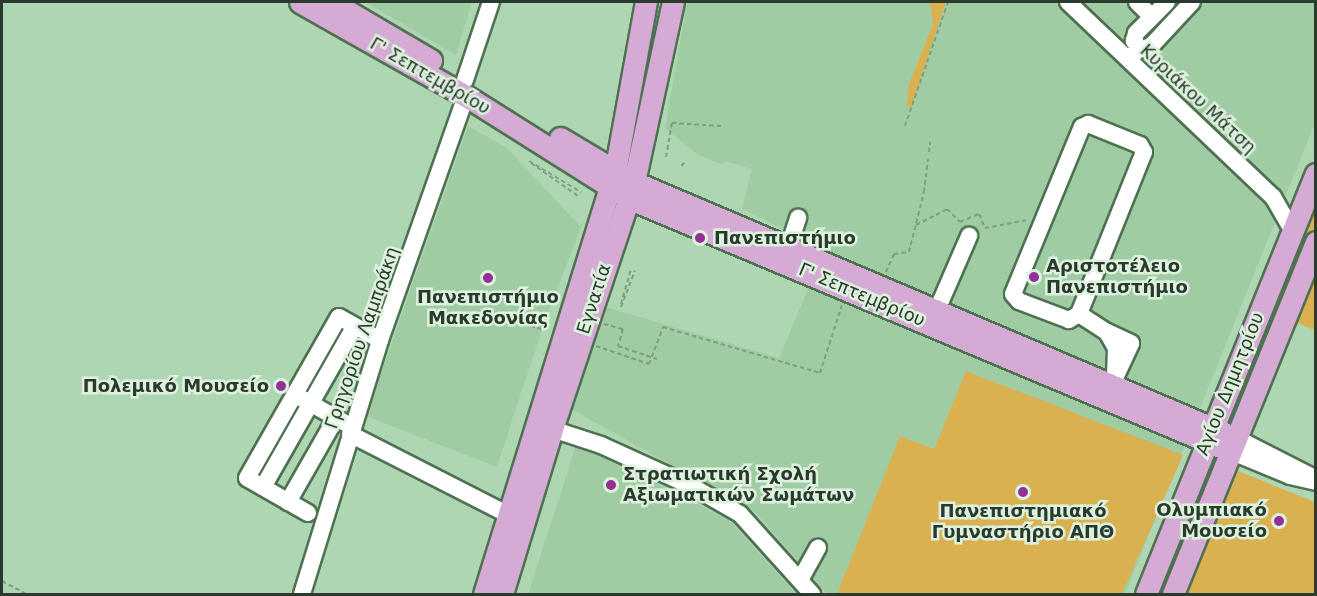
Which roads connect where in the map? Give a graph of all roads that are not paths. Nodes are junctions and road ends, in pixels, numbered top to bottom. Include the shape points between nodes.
1 (300, 2) edge
2 (332, 2) edge
3 (491, 2) edge
4 (646, 2) edge
5 (673, 2) edge
6 (1068, 2) edge
7 (1137, 2) edge
8 (1167, 2) edge
9 (1191, 2) edge
10 (1152, 17) junction
11 (1133, 54) junction
12 (465, 88) junction
13 (1316, 174) edge
14 (622, 185) junction
15 (798, 218) dead end
16 (1293, 231) junction
17 (969, 236) dead end
18 (1316, 242) edge
19 (788, 249) junction
20 (937, 310) junction
21 (1078, 314) junction
22 (355, 326) junction
23 (380, 340) junction
24 (1114, 381) junction
25 (295, 395) junction
26 (311, 404) junction
27 (344, 425) junction
28 (552, 429) junction
29 (1210, 434) junction
30 (1233, 444) junction
31 (1316, 480) edge
32 (263, 488) junction
33 (288, 502) junction
34 (308, 513) dead end
35 (509, 515) junction
36 (818, 548) dead end
37 (800, 580) junction
38 (302, 594) edge
39 (484, 594) edge
40 (502, 594) edge
41 (812, 594) edge
42 (1146, 594) edge
43 (1173, 594) edge

1 - 12 main road, Γ' Σεπτεμβρίου
2 - 12 main road, Γ' Σεπτεμβρίου
3 - 12 street, Γρηγορίου Λαμπράκη
4 - 14 main road, Εγνατία
5 - 14 main road, Εγνατία
6 - 11 street, Κυριάκου Μάτση
7 - 10 street
8 - 10 street
9 - 11 street via 1154,44
10 - 11 street via 1136,34
11 - 16 street, Κυριάκου Μάτση via 1273,197
12 - 14 main road, Γ' Σεπτεμβρίου
12 - 23 street, Γρηγορίου Λαμπράκη
13 - 16 main road, Αγίου Δημητρίου
14 - 19 main road, Γ' Σεπτεμβρίου
14 - 28 main road, Εγνατία
14 - 29 main road, Γ' Σεπτεμβρίου
14 - 35 main road, Εγνατία
15 - 19 street
16 - 29 main road, Αγίου Δημητρίου
17 - 20 street
18 - 30 main road, Αγίου Δημητρίου
19 - 20 main road, Γ' Σεπτεμβρίου
20 - 24 main road, Γ' Σεπτεμβρίου
21 - 21 street via 1069,320 1062,318 1019,301 1013,294 1085,125 1144,148
21 - 24 street via 1131,343
22 - 23 street
22 - 25 street via 339,316
22 - 26 street
23 - 27 street, Γρηγορίου Λαμπράκη
24 - 29 main road, Γ' Σεπτεμβρίου
25 - 26 street
25 - 32 street via 247,478
26 - 27 street
26 - 32 street
27 - 33 street
27 - 35 street
27 - 38 street, Γρηγορίου Λαμπράκη
28 - 37 street via 601,445 693,487 740,514
28 - 40 main road, Εγνατία
29 - 30 main road, Γ' Σεπτεμβρίου
29 - 42 main road, Αγίου Δημητρίου
30 - 31 street, Γ' Σεπτεμβρίου via 1290,476
30 - 43 main road, Αγίου Δημητρίου
32 - 33 street
33 - 34 street
35 - 39 main road, Εγνατία
36 - 37 street
37 - 41 street

